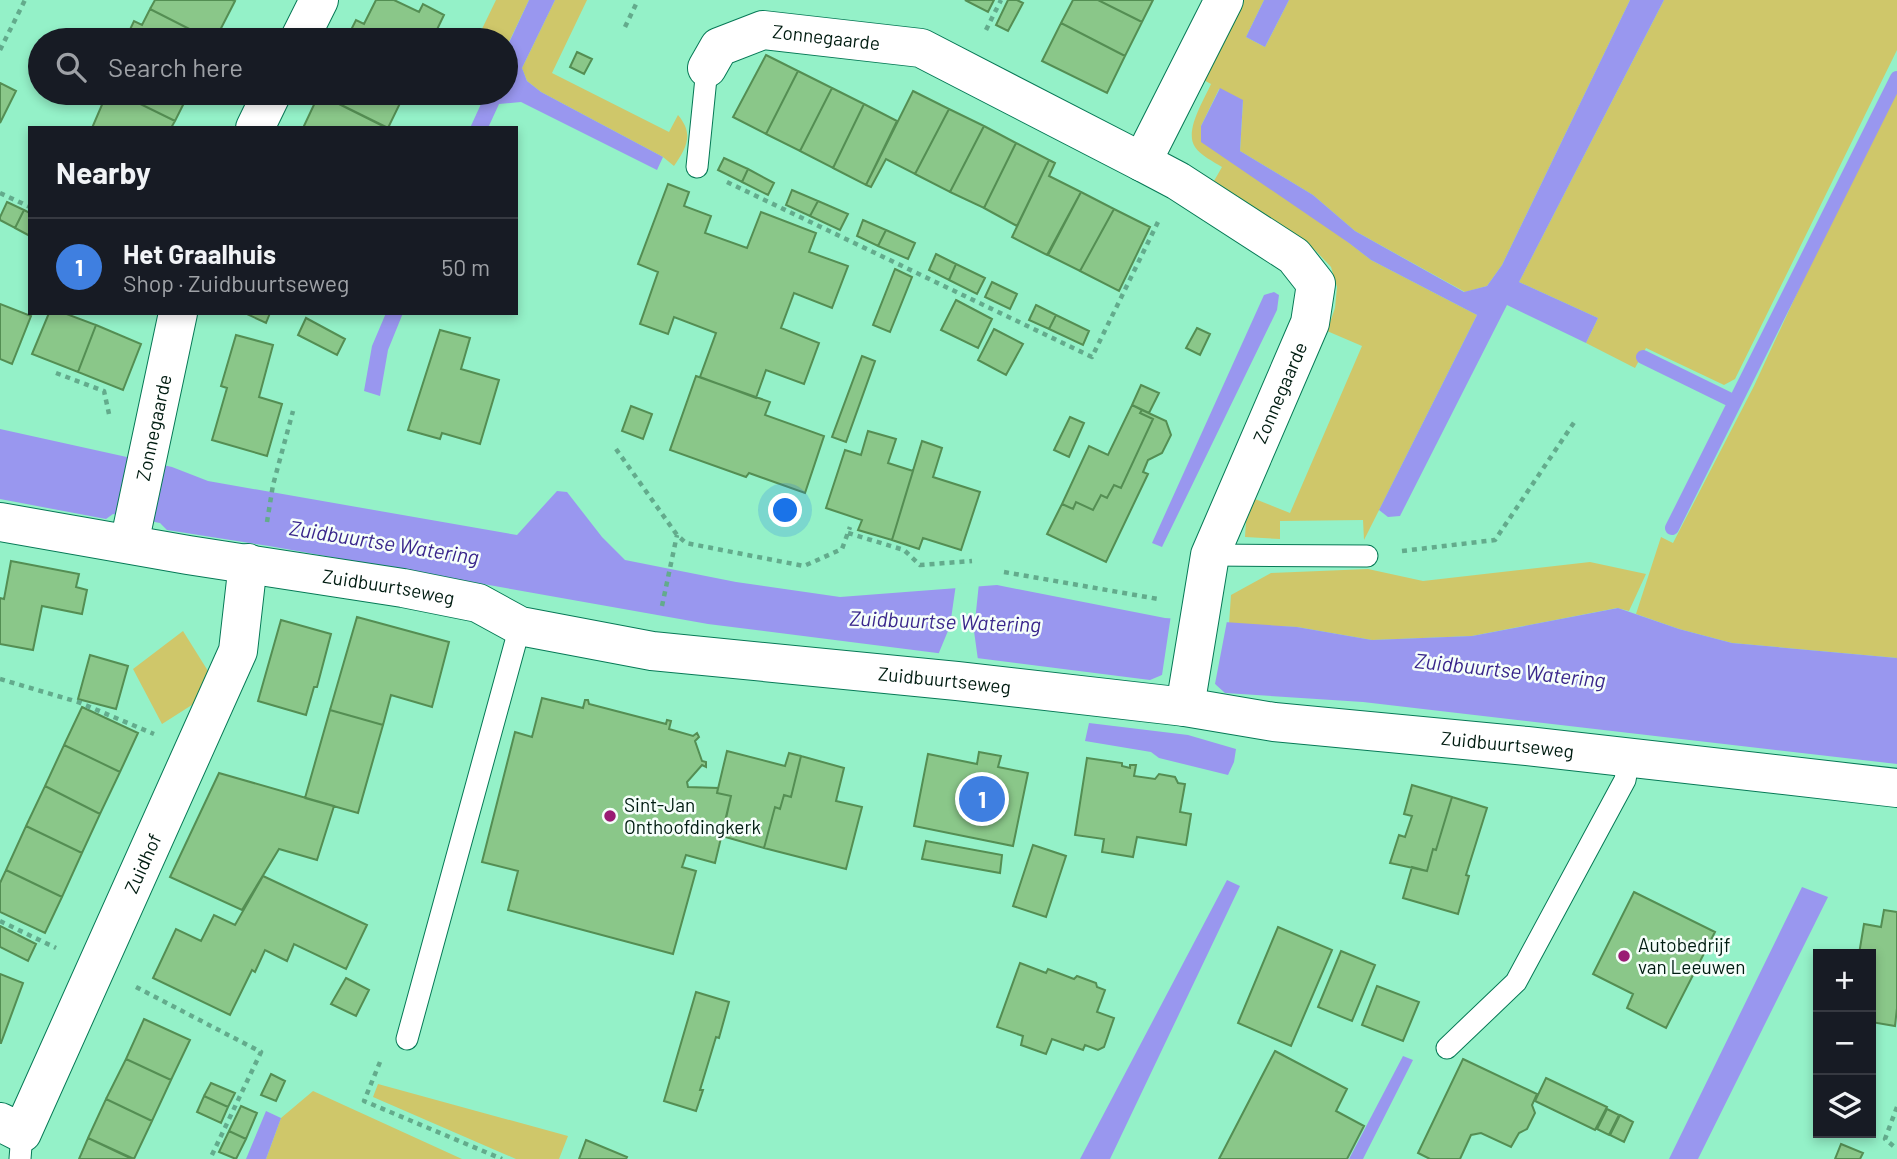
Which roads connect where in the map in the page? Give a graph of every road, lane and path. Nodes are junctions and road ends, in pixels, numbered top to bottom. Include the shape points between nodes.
1 (25, 0) edge
2 (319, 0) edge
3 (638, 0) edge
4 (1224, 0) edge
5 (625, 27) dead end
6 (305, 28) edge
7 (0, 50) edge
8 (707, 68) joint
9 (266, 105) edge
10 (256, 126) edge
11 (1142, 162) junction
12 (697, 167) joint
13 (1178, 181) junction
14 (0, 193) edge
15 (28, 206) edge
16 (178, 315) edge
17 (56, 373) dead end
18 (293, 411) dead end
19 (1575, 421) dead end
20 (151, 444) junction
21 (617, 449) dead end
22 (0, 522) edge
23 (267, 523) dead end
24 (131, 534) junction
25 (677, 535) junction
26 (1210, 555) junction
27 (1367, 556) joint
28 (972, 561) dead end
29 (248, 564) junction
30 (1004, 572) dead end
31 (1133, 595) dead end
32 (662, 607) dead end
33 (520, 626) junction
34 (0, 679) edge
35 (1187, 696) junction
36 (193, 751) junction
37 (1629, 758) junction
38 (1897, 788) edge
39 (0, 921) edge
40 (96, 966) junction
41 (407, 1039) joint
42 (1447, 1048) dead end
43 (1897, 1107) edge
44 (14, 1138) edge
45 (1897, 1149) edge
46 (210, 1159) edge
47 (502, 1159) edge

1 - 7 path
2 - 6 street
3 - 5 path
4 - 11 street
8 - 11 street, Zonnegaarde via 719,47 763,30 921,48
8 - 12 lane
9 - 10 street
11 - 13 street, Zonnegaarde
12 - 13 path via 1092,357
13 - 26 street, Zonnegaarde via 1294,256 1316,284 1310,323
14 - 15 path
16 - 20 street, Zonnegaarde
17 - 20 path via 104,391 110,418
18 - 23 path
19 - 27 path via 1495,540
20 - 24 street, Zonnegaarde
21 - 25 path
22 - 24 street, Zuidbuurtseweg
24 - 29 street, Zuidbuurtseweg via 188,555
25 - 28 path via 686,543 804,566 842,549 849,530 904,550 920,565
25 - 32 path
26 - 27 lane
26 - 35 street, Zonnegaarde
29 - 33 street, Zuidbuurtseweg via 478,603
29 - 36 street, Zuidhof via 238,651
30 - 31 path
33 - 35 street, Zuidbuurtseweg via 652,651 957,681
33 - 41 lane
34 - 36 path via 78,702
35 - 37 street, Zuidbuurtseweg via 1274,723
36 - 40 street, Zuidhof
37 - 38 street, Zuidbuurtseweg
37 - 42 lane via 1625,780 1516,982
39 - 40 path
40 - 44 street, Zuidhof
40 - 46 path via 261,1052
41 - 47 path via 379,1064 364,1101
43 - 45 path via 1885,1139

